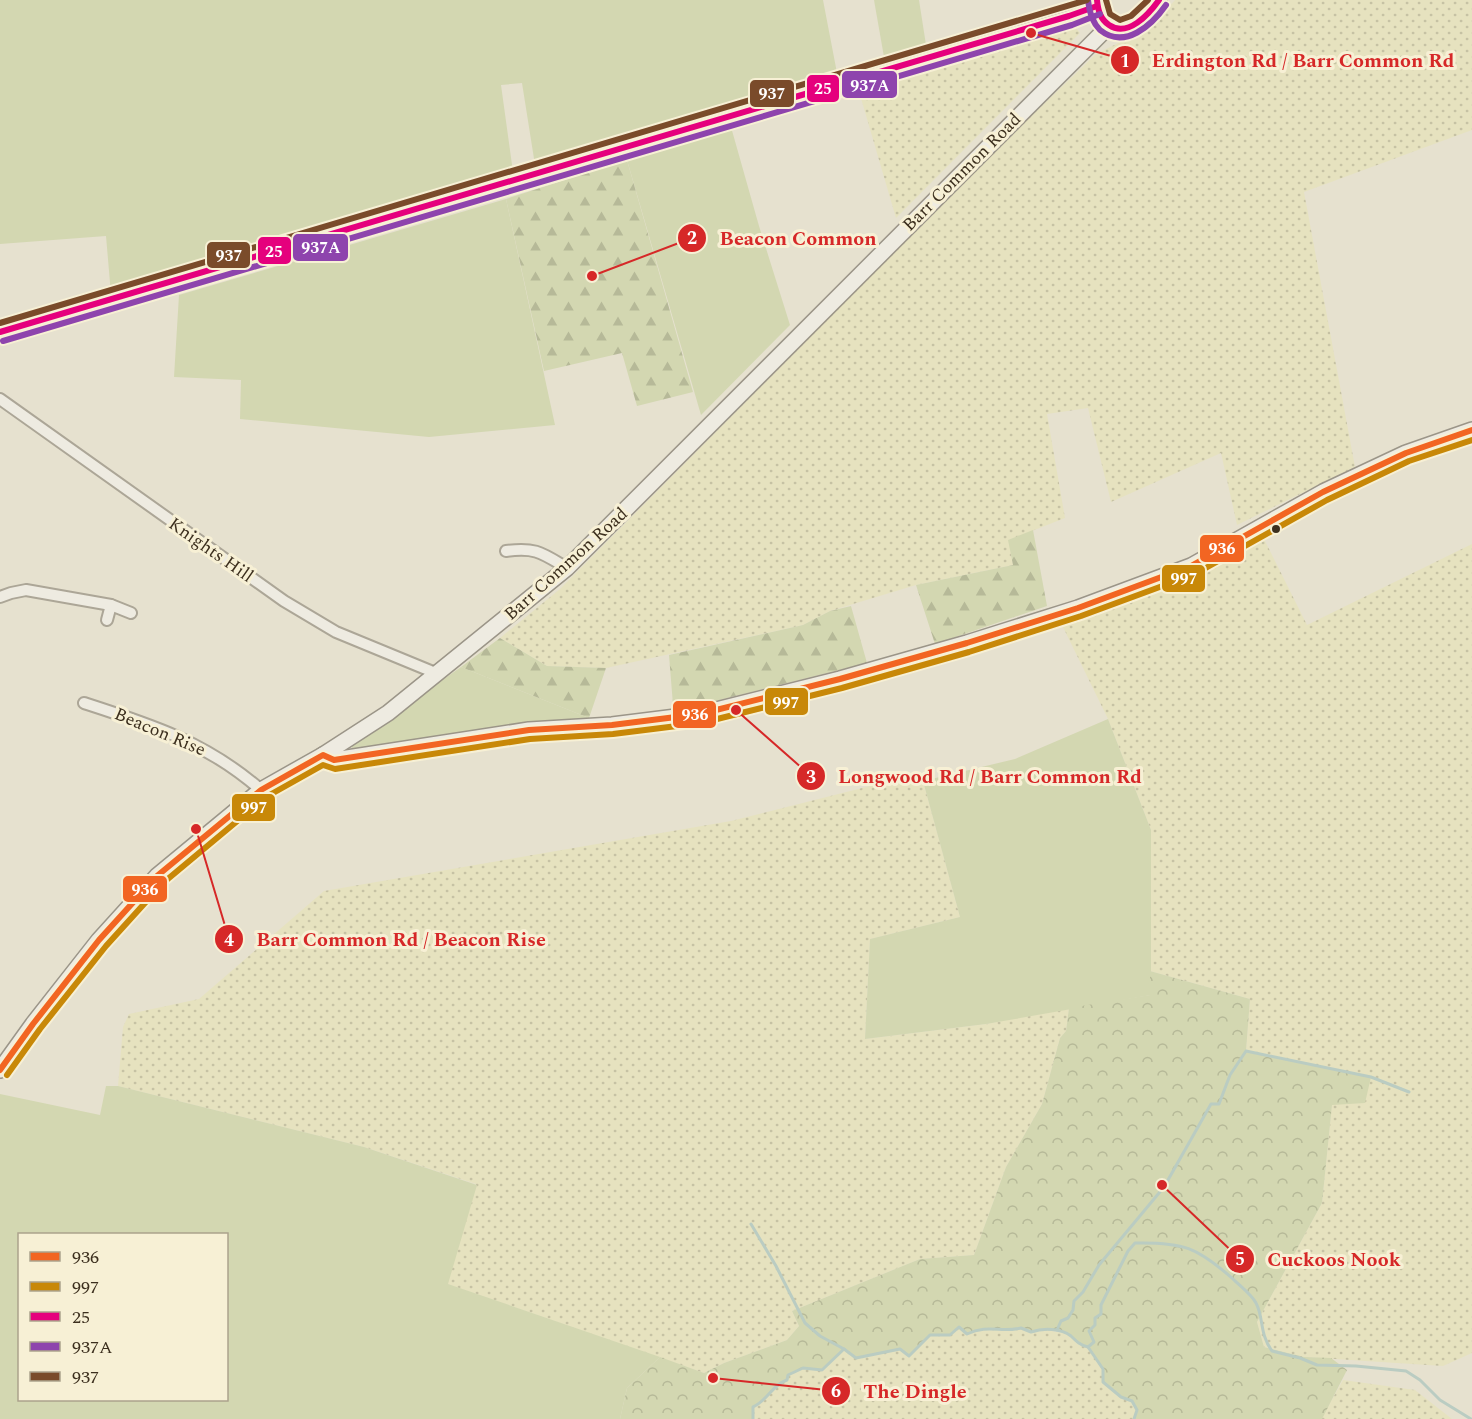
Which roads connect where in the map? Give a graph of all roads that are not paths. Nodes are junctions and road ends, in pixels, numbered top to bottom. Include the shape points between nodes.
1 (1159, 0) edge
2 (1097, 3) edge
3 (1109, 26) junction
4 (0, 332) edge
5 (0, 399) edge
6 (1472, 430) edge
7 (506, 551) dead end
8 (567, 568) junction
9 (0, 597) edge
10 (111, 606) junction
11 (131, 613) dead end
12 (108, 620) dead end
13 (438, 674) junction
14 (84, 703) dead end
15 (323, 755) junction
16 (261, 790) junction
17 (0, 1070) edge

1 - 3 main road via 1133,26
2 - 3 main road via 1100,16
2 - 4 street via 1069,16 815,93
3 - 8 main road, Barr Common Road
5 - 13 street, Knights Hill via 284,601 336,632
6 - 15 main road via 1406,453 1323,492 1191,566 1078,608 840,679 700,714 530,730 334,760
7 - 8 street via 540,552
8 - 13 main road, Barr Common Road
9 - 10 street via 26,590
10 - 11 street
10 - 12 street
13 - 15 main road, Barr Common Road via 388,713
14 - 16 street, Beacon Rise via 194,743
15 - 16 main road, Barr Common Road
16 - 17 main road, Barr Common Road via 157,876 128,906

